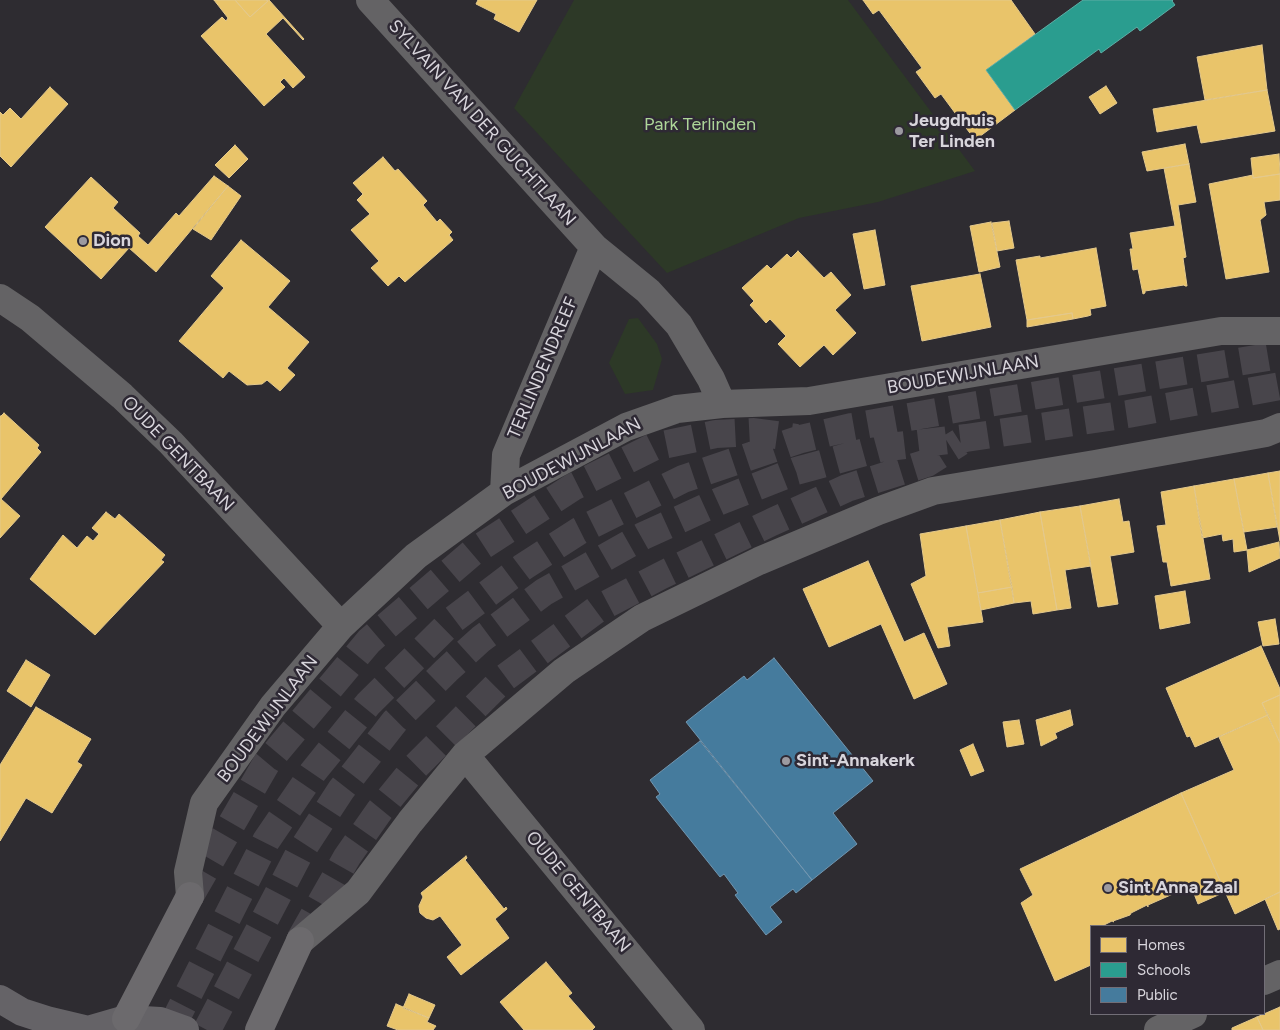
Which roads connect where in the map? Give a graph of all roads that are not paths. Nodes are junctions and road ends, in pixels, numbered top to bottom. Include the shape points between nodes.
1 (370, 0) edge
2 (594, 247) junction
3 (0, 298) edge
4 (1280, 331) edge
5 (722, 404) junction
6 (1280, 428) edge
7 (504, 492) junction
8 (341, 626) junction
9 (465, 755) junction
10 (190, 896) joint
11 (300, 941) joint
12 (1280, 974) edge
13 (1265, 981) edge
14 (0, 999) edge
15 (1191, 1015) edge
16 (126, 1019) junction
17 (88, 1030) edge
18 (184, 1030) edge
19 (258, 1030) edge
20 (691, 1030) edge
21 (1158, 1030) edge

1 - 2 street, SYLVAIN VAN DER GUCHTLAAN
2 - 5 street, SYLVAIN VAN DER GUCHTLAAN via 648,291 679,325
2 - 7 street, TERLINDENDREEF via 506,454
3 - 8 street, OUDE GENTBAAN via 30,318 171,443
4 - 5 street, BOUDEWIJNLAAN via 1221,331 809,401
5 - 7 street, BOUDEWIJNLAAN via 676,409 626,427
6 - 9 street via 1218,442 933,491 878,511 759,560 642,618 564,671
7 - 8 street, BOUDEWIJNLAAN via 416,556
8 - 10 street, BOUDEWIJNLAAN via 273,706 204,803 188,872
9 - 11 street via 358,892
9 - 20 street, OUDE GENTBAAN
10 - 16 highway
11 - 19 highway
12 - 13 street
14 - 17 main road via 22,1012
15 - 21 street
16 - 17 main road
16 - 18 main road via 160,1021

